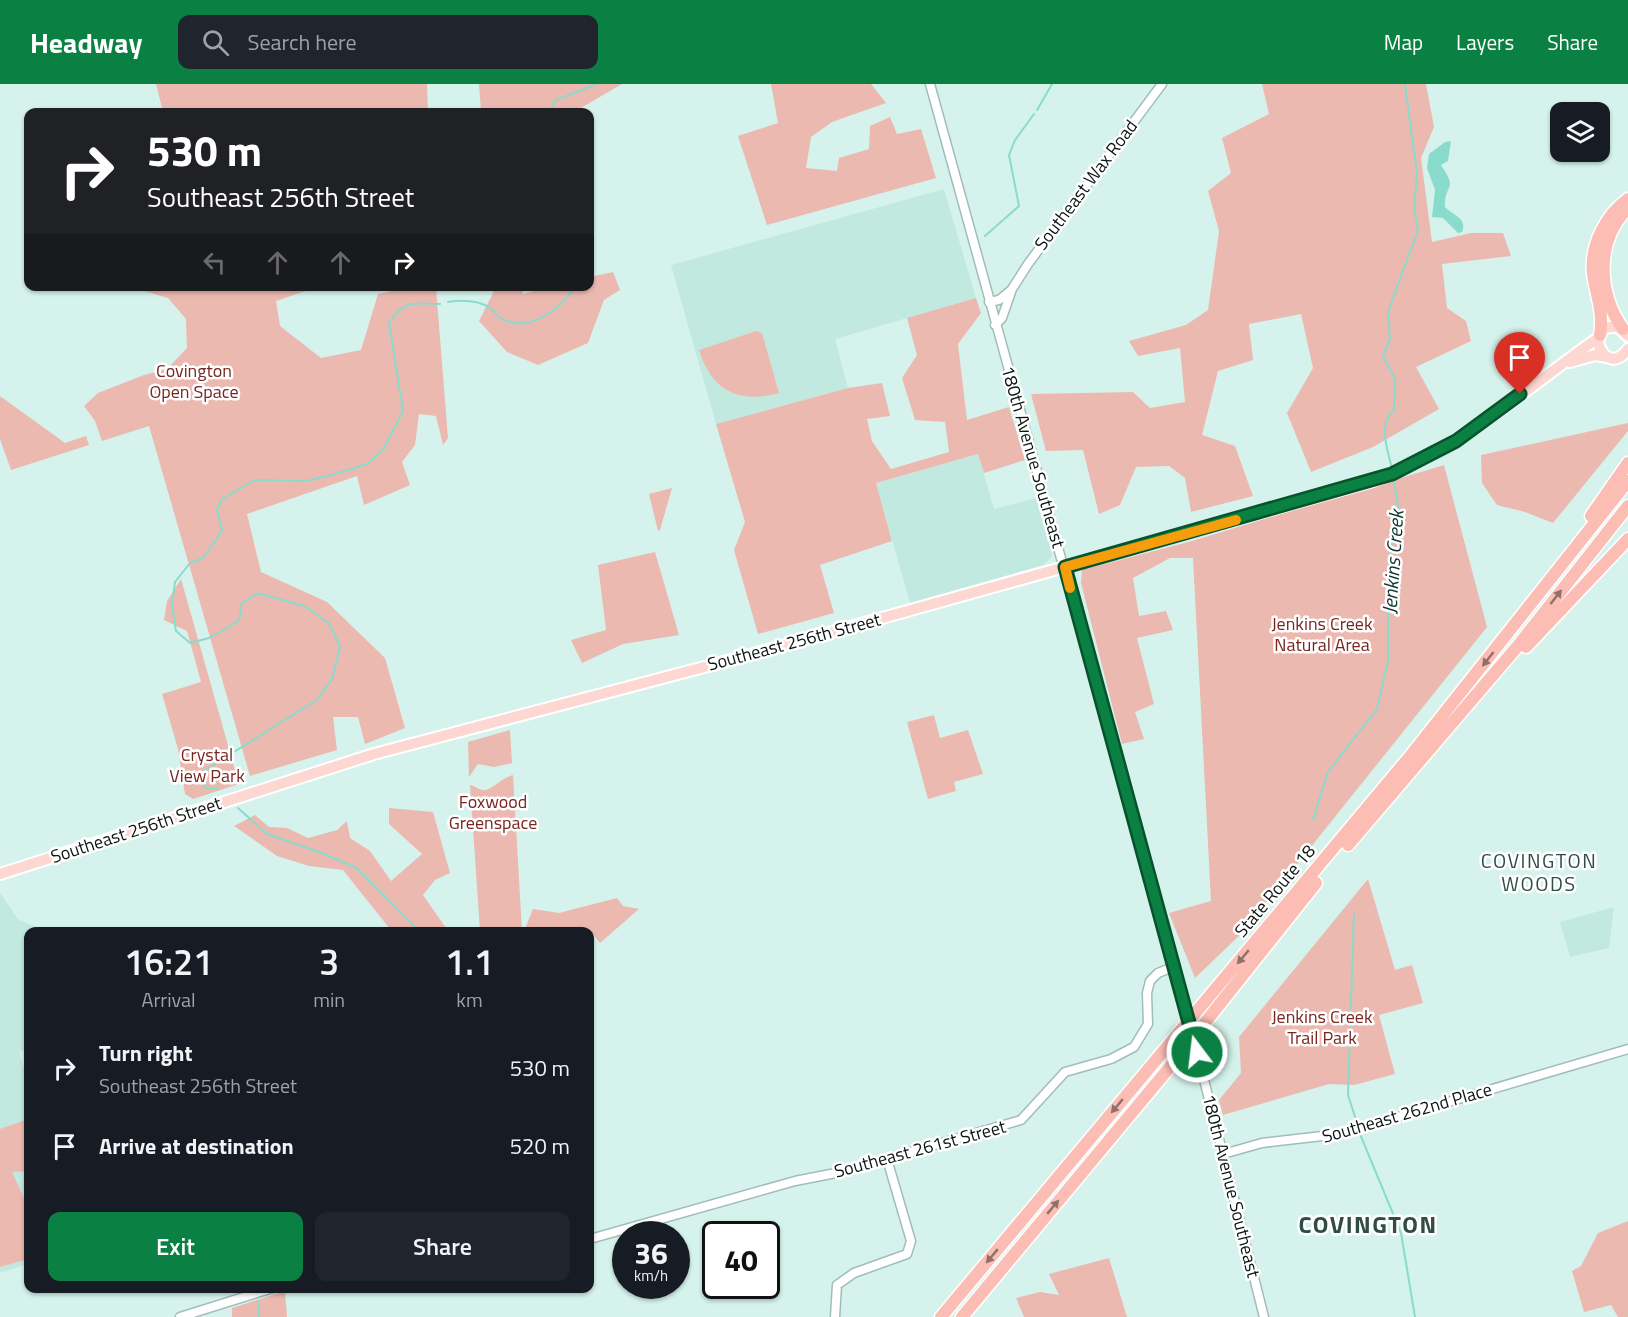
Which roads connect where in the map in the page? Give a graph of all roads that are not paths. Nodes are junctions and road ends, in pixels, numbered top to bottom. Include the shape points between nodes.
1 (930, 84) edge
2 (1162, 84) edge
3 (1628, 199) edge
4 (1628, 209) edge
5 (1012, 289) junction
6 (989, 302) junction
7 (995, 325) junction
8 (1625, 333) edge
9 (1599, 336) junction
10 (1627, 351) edge
11 (1607, 357) junction
12 (1564, 364) junction
13 (1628, 463) edge
14 (1628, 481) edge
15 (1628, 506) edge
16 (1628, 539) edge
17 (1065, 567) junction
18 (1506, 635) junction
19 (1425, 754) junction
20 (1345, 842) junction
21 (1323, 868) junction
22 (0, 874) edge
23 (1173, 967) junction
24 (1628, 1049) edge
25 (1223, 1154) junction
26 (887, 1159) junction
27 (594, 1238) edge
28 (257, 1293) edge
29 (180, 1317) edge
30 (835, 1317) edge
31 (940, 1317) edge
32 (962, 1317) edge
33 (1264, 1317) edge

1 - 6 street, 180th Avenue Southeast
2 - 5 street, Southeast Wax Road
3 - 9 highway via 1605,224 1594,253 1593,272 1602,315
4 - 8 highway via 1611,233 1604,262 1609,301
5 - 6 street, Southeast Wax Road
5 - 7 street, Southeast Wax Road via 1002,318
6 - 7 street, 180th Avenue Southeast
7 - 17 street, 180th Avenue Southeast
8 - 9 main road via 1613,327
9 - 11 main road via 1599,349
9 - 12 main road, Southeast 256th Street
10 - 11 main road, Southeast 256th Street via 1617,358
11 - 12 main road, Southeast 256th Street via 1591,356
12 - 17 main road, Southeast 256th Street via 1438,452 1392,474
13 - 18 highway
14 - 18 highway, State Route 18
19 -> 15 highway, State Route 18 via 1517,647
16 - 19 highway
17 - 22 main road, Southeast 256th Street via 374,754
17 - 23 street, 180th Avenue Southeast
18 -> 20 highway, State Route 18
19 - 20 highway, State Route 18
20 - 21 highway, State Route 18
21 -> 31 highway, State Route 18
32 -> 21 highway, State Route 18 via 1169,1068
23 - 25 street, 180th Avenue Southeast, bridge
23 - 26 street, Southeast 261st Street via 1150,981 1148,1024 1134,1047 1111,1059 1065,1072 1021,1120
24 - 25 street, Southeast 262nd Place via 1340,1134 1262,1143
25 - 33 street, 180th Avenue Southeast
26 - 27 street, Southeast 261st Street
26 - 30 street via 911,1241 907,1254 855,1273 837,1285
28 - 29 street

